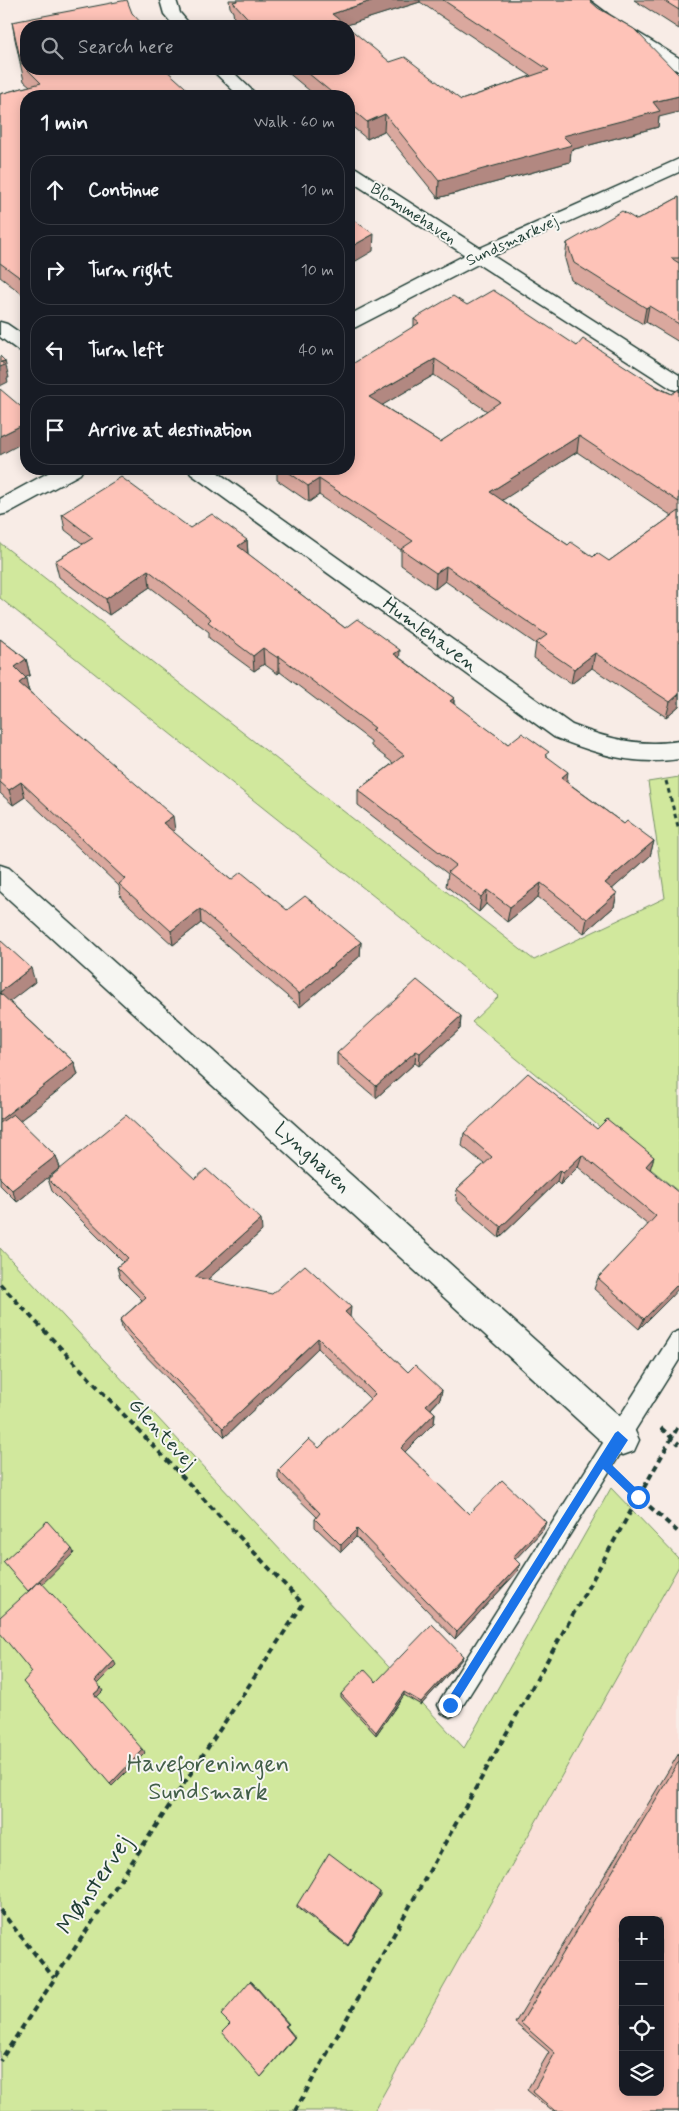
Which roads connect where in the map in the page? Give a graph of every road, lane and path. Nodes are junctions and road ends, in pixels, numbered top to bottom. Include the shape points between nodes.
1 (168, 0) edge
2 (579, 0) edge
3 (178, 20) edge
4 (679, 65) edge
5 (227, 75) edge
6 (243, 90) edge
7 (679, 165) edge
8 (355, 176) edge
9 (478, 256) junction
10 (355, 320) edge
11 (0, 328) edge
12 (20, 342) edge
13 (679, 384) edge
14 (61, 475) edge
15 (207, 475) edge
16 (0, 508) edge
17 (669, 752) edge
18 (679, 830) edge
19 (0, 875) edge
20 (0, 1284) edge
21 (679, 1342) edge
22 (679, 1426) edge
23 (621, 1438) junction
24 (638, 1497) junction
25 (679, 1533) edge
26 (303, 1604) joint
27 (450, 1705) dead end
28 (0, 1910) edge
29 (54, 1978) junction
30 (0, 2061) edge
31 (295, 2111) edge

1 - 3 street
2 - 4 street via 603,19
5 - 6 street
7 - 9 street, Sundsmarkvej
8 - 9 street, Blommehaven
9 - 10 street, Sundsmarkvej
9 - 13 street
11 - 12 street
14 - 16 street
15 - 17 street, Humlehaven via 563,731 609,749
17 - 18 path
19 - 23 street, Lynghaven
20 - 26 path, Glentevej
21 - 23 lane
22 - 24 path
23 - 24 path via 606,1465
23 - 27 lane
24 - 25 path
24 - 31 path
26 - 29 path, Mønstervej
28 - 29 path
29 - 30 path, Mønstervej

